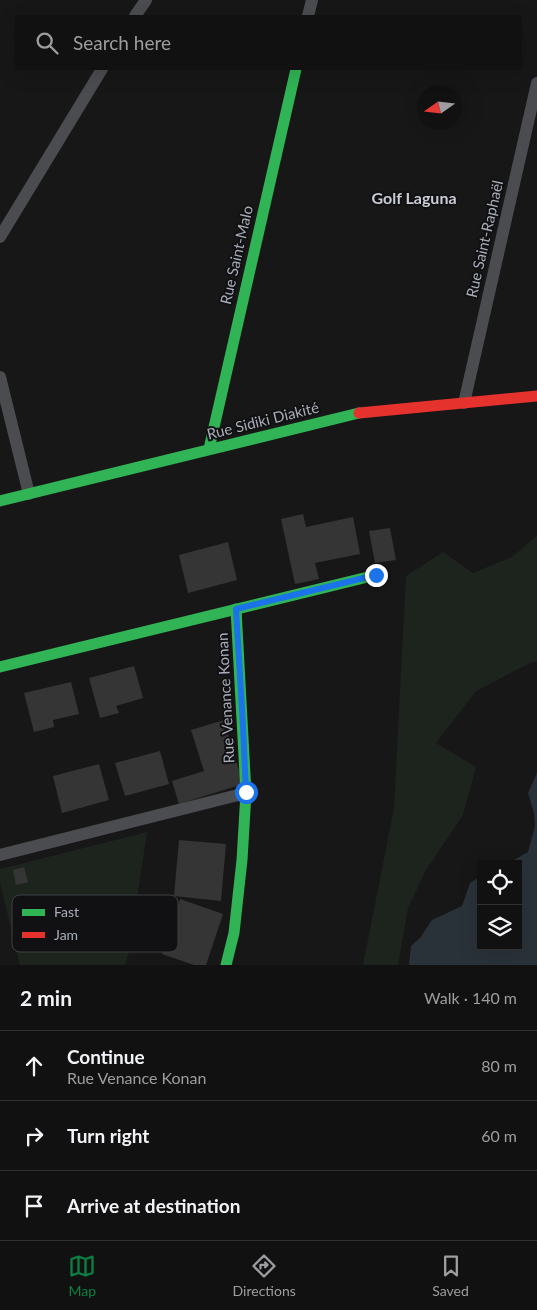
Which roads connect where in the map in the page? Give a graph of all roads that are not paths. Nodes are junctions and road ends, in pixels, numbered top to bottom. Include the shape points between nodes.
1 (146, 0) edge
2 (312, 0) edge
3 (136, 15) edge
4 (308, 15) edge
5 (101, 70) edge
6 (296, 70) edge
7 (537, 82) edge
8 (0, 236) edge
9 (0, 377) edge
10 (537, 396) edge
11 (464, 403) junction
12 (209, 449) junction
13 (29, 494) junction
14 (0, 501) edge
15 (376, 575) dead end
16 (236, 609) junction
17 (0, 667) edge
18 (246, 792) junction
19 (0, 855) edge
20 (226, 965) edge

1 - 3 street
2 - 4 street
5 - 8 street
6 - 12 street, Rue Saint-Malo
7 - 11 street, Rue Saint-Raphaël
9 - 13 street
10 - 11 street, Rue Sidiki Diakité
11 - 12 street, Rue Sidiki Diakité via 356,413
12 - 13 street, Rue Sidiki Diakité
13 - 14 street, Rue Sidiki Diakité
15 - 16 street
16 - 17 street
16 - 18 street, Rue Venance Konan
18 - 19 street
18 - 20 street, Rue Venance Konan via 234,933

